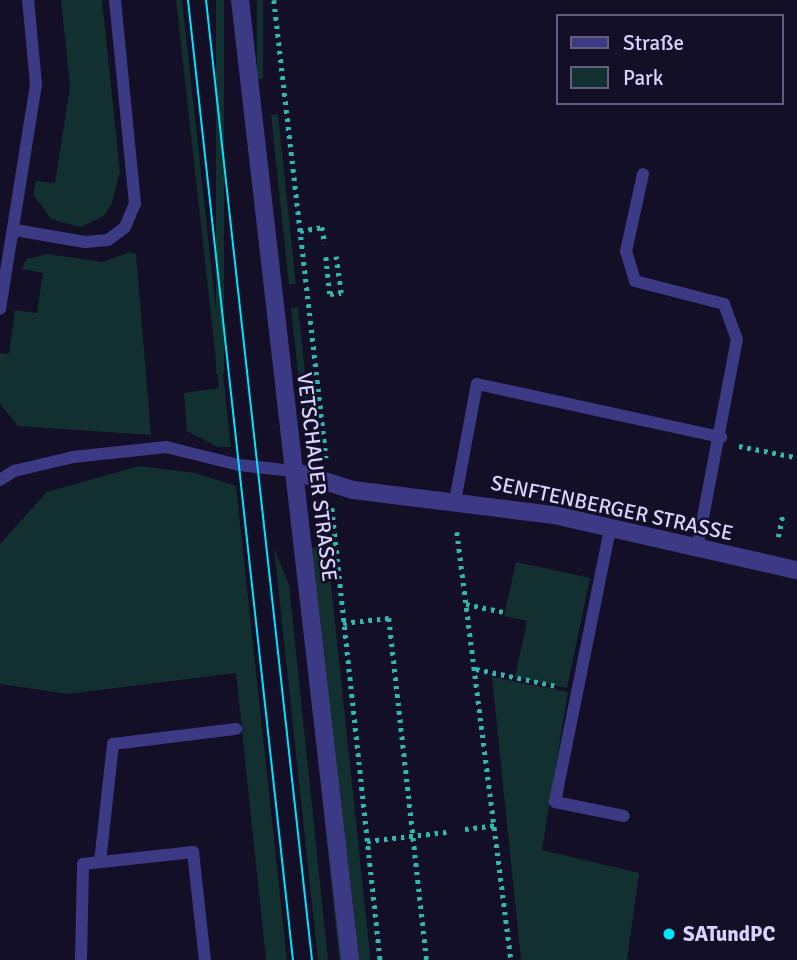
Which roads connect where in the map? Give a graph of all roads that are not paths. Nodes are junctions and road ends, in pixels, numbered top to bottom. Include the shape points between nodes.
1 (28, 0) edge
2 (116, 0) edge
3 (240, 0) edge
4 (643, 174) dead end
5 (15, 230) junction
6 (0, 309) edge
7 (727, 441) junction
8 (293, 471) junction
9 (0, 480) edge
10 (455, 500) junction
11 (610, 529) junction
12 (697, 548) junction
13 (797, 570) edge
14 (236, 729) dead end
15 (624, 816) dead end
16 (100, 862) junction
17 (81, 960) edge
18 (205, 960) edge
19 (350, 960) edge

1 - 5 lane via 36,84
2 - 5 lane via 135,204 125,227 108,240 85,242
3 - 8 street, VETSCHAUER STRASSE
4 - 7 lane via 626,251 635,281 724,304 737,340
5 - 6 lane
7 - 10 lane via 477,384
7 - 12 lane
8 - 9 lane via 239,465 166,447 72,457 14,471
8 - 10 street, SENFTENBERGER STRASSE via 353,490
8 - 19 street, VETSCHAUER STRASSE
10 - 11 street, SENFTENBERGER STRASSE
11 - 12 street, SENFTENBERGER STRASSE
11 - 15 lane via 555,802
12 - 13 street, SENFTENBERGER STRASSE
14 - 16 lane via 113,744
16 - 17 lane via 83,864
16 - 18 lane via 193,852

